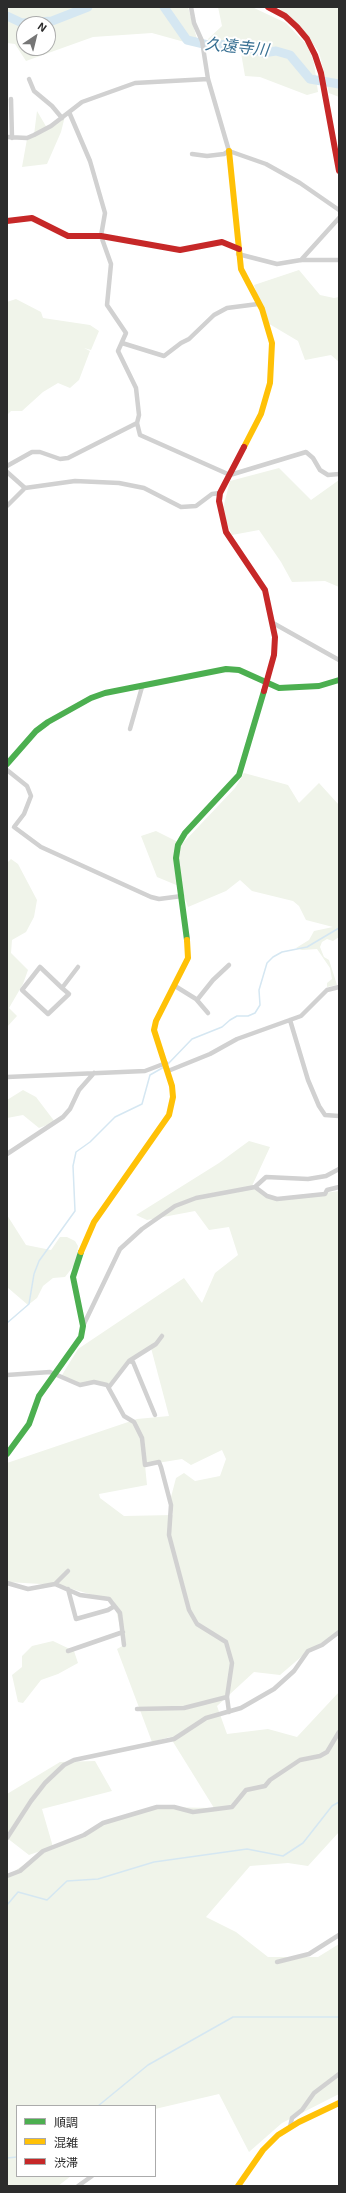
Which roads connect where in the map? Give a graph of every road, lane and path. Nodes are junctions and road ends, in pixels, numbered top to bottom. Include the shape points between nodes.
1 (191, 7) edge
2 (268, 7) edge
3 (29, 79) dead end
4 (208, 80) junction
5 (11, 99) dead end
6 (70, 112) junction
7 (62, 118) junction
8 (10, 138) edge
9 (229, 151) junction
10 (192, 154) dead end
11 (339, 171) edge
12 (339, 210) edge
13 (339, 218) edge
14 (7, 221) edge
15 (101, 236) junction
16 (238, 252) junction
17 (301, 260) junction
18 (339, 260) edge
19 (258, 304) junction
20 (122, 343) junction
21 (137, 423) junction
22 (7, 466) edge
23 (7, 472) edge
24 (339, 474) edge
25 (230, 475) junction
26 (24, 488) junction
27 (220, 493) junction
28 (7, 506) edge
29 (273, 623) junction
30 (339, 660) edge
31 (339, 680) edge
32 (264, 682) junction
33 (142, 687) junction
34 (130, 729) dead end
35 (7, 764) edge
36 (7, 770) edge
37 (182, 896) junction
38 (229, 965) dead end
39 (78, 967) dead end
40 (175, 986) junction
41 (339, 987) edge
42 (62, 988) junction
43 (197, 1000) junction
44 (208, 1013) dead end
45 (290, 1020) junction
46 (166, 1063) junction
47 (168, 1071) junction
48 (94, 1073) junction
49 (7, 1077) edge
50 (339, 1116) edge
51 (7, 1154) edge
52 (339, 1169) edge
53 (256, 1187) junction
54 (339, 1187) edge
55 (83, 1326) junction
56 (162, 1336) dead end
57 (130, 1361) junction
58 (56, 1374) junction
59 (7, 1375) edge
60 (109, 1387) junction
61 (155, 1415) dead end
62 (7, 1454) edge
63 (68, 1571) dead end
64 (7, 1583) edge
65 (55, 1584) junction
66 (68, 1589) junction
67 (113, 1607) junction
68 (123, 1632) junction
69 (339, 1632) edge
70 (124, 1645) dead end
71 (68, 1651) dead end
72 (227, 1698) junction
73 (137, 1709) dead end
74 (229, 1712) junction
75 (339, 1732) edge
76 (7, 1838) edge
77 (7, 1876) edge
78 (339, 1935) edge
79 (277, 1962) dead end
80 (339, 2074) edge
81 (339, 2103) edge
82 (290, 2127) junction
83 (91, 2177) edge
84 (78, 2186) edge
85 (238, 2186) edge

1 - 4 street via 194,24 203,44
2 - 11 street via 285,16 307,39 321,73
3 - 7 street via 34,91
4 - 6 street via 135,83 82,102
4 - 9 street
5 - 8 street
6 - 7 street
6 - 15 street via 82,139 105,213
7 - 8 street via 34,135
9 - 10 street via 208,156
9 - 12 street via 266,164 300,183
9 - 16 street
13 - 17 street
14 - 15 street via 32,218 68,236
15 - 16 street via 180,250 222,242
15 - 20 street via 111,264 107,305 126,333
16 - 17 street via 277,264
16 - 19 street via 241,269
17 - 18 street
19 - 20 street via 227,308 214,315 190,339 164,356
19 - 25 street via 272,343 270,383 261,414
20 - 21 street via 118,351 136,388 139,415
21 - 22 street via 68,458 60,459 32,452
21 - 25 street via 140,435
23 - 26 street
24 - 25 street via 328,475 320,470 306,452
25 - 27 street
26 - 27 street via 75,481 119,484 144,488 175,505 190,507 201,504 212,494
26 - 28 street
27 - 29 street via 220,511 226,532 237,551 260,580
29 - 30 street
29 - 32 street via 274,655
31 - 32 street via 319,686 287,688 279,688
32 - 33 street via 239,670 226,669
32 - 37 street via 239,775 178,845 176,858
33 - 34 street
33 - 35 street via 105,693 53,719 36,731
36 - 37 street via 27,786 31,796 24,814 14,827 41,847 151,897 159,899
37 - 40 street via 188,931 188,958
38 - 43 street via 212,980
39 - 42 street
40 - 43 street
40 - 46 street via 156,1021 154,1030
41 - 45 street via 327,990 301,1016
42 - 42 street via 40,966 22,990 48,1014 69,994
43 - 44 street
45 - 47 street via 237,1039 210,1054
45 - 50 street via 308,1080 319,1106 325,1115
46 - 47 street
46 - 48 street via 145,1072
47 - 55 street via 173,1097 169,1115 94,1222 75,1268 73,1286
48 - 49 street
48 - 51 street via 79,1090 70,1110
52 - 53 street via 326,1176 308,1179 266,1177
53 - 54 street via 277,1200 325,1194 328,1190
53 - 55 street via 196,1198 175,1206 142,1229 120,1249
55 - 58 street via 77,1345
56 - 57 street via 156,1344
57 - 60 street
57 - 61 street via 133,1362
58 - 59 street via 50,1372
58 - 60 street via 80,1385 102,1382
58 - 62 street via 39,1396 29,1424
60 - 72 street via 124,1416 134,1422 142,1438 145,1465 159,1462 161,1467 171,1505 169,1535 189,1610 197,1624 226,1642 232,1663
63 - 65 street
64 - 65 street via 28,1589
65 - 66 street
66 - 67 street via 80,1595 109,1599
66 - 67 street via 76,1619
67 - 68 street via 120,1613
68 - 70 street
68 - 71 street
69 - 74 street via 322,1645 308,1651 294,1671 274,1689 242,1708
72 - 73 street via 184,1708
72 - 74 street
74 - 76 street via 206,1718 174,1738 74,1760 64,1765 45,1783
75 - 77 street via 327,1752 300,1760 265,1786 246,1790 232,1807 193,1812 174,1807 157,1807 104,1822 84,1835 43,1851 20,1871
78 - 79 street via 309,1954
80 - 82 street via 314,2093 302,2110 292,2118
81 - 82 street
82 - 85 street via 270,2142
83 - 84 street

